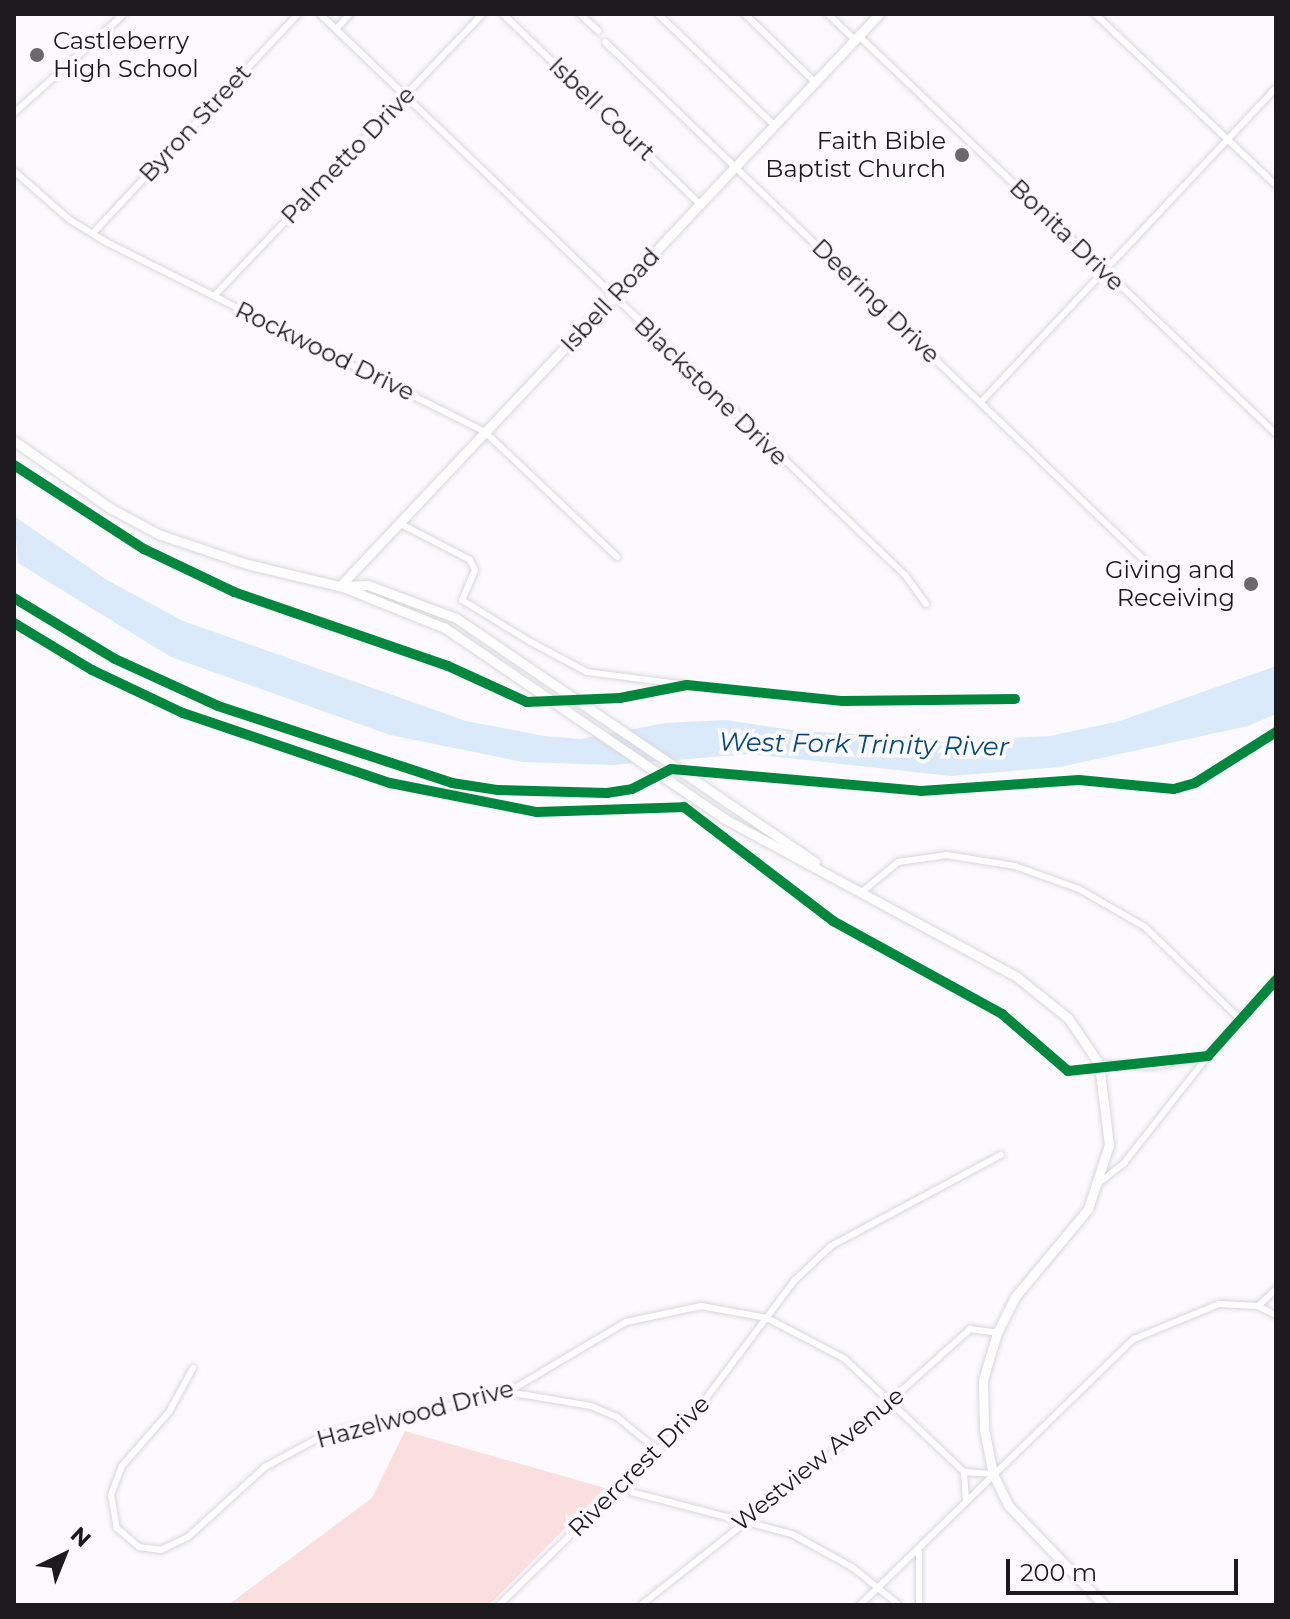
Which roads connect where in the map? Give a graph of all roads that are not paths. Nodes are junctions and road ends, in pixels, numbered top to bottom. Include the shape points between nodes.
1 (124, 14) edge
2 (298, 14) edge
3 (320, 14) edge
4 (350, 14) edge
5 (483, 14) edge
6 (503, 14) edge
7 (580, 14) edge
8 (658, 14) edge
9 (745, 14) edge
10 (828, 14) edge
11 (879, 14) edge
12 (1095, 14) edge
13 (336, 29) junction
14 (598, 31) dead end
15 (857, 38) junction
16 (605, 42) dead end
17 (815, 82) junction
18 (1276, 88) edge
19 (405, 95) junction
20 (14, 113) edge
21 (774, 125) junction
22 (1228, 139) junction
23 (735, 167) junction
24 (14, 171) edge
25 (1276, 185) edge
26 (700, 204) junction
27 (93, 233) junction
28 (1105, 270) junction
29 (214, 296) junction
30 (613, 297) junction
31 (982, 401) junction
32 (485, 432) junction
33 (1276, 434) edge
34 (14, 441) edge
35 (399, 523) junction
36 (617, 557) dead end
37 (1145, 561) dead end
38 (340, 586) junction
39 (926, 604) dead end
40 (687, 685) dead end
41 (829, 873) junction
42 (863, 891) junction
43 (1276, 980) edge
44 (1241, 1020) junction
45 (1208, 1056) junction
46 (1099, 1064) junction
47 (1001, 1155) dead end
48 (1100, 1182) junction
49 (1276, 1289) edge
50 (1258, 1306) junction
51 (1276, 1315) edge
52 (767, 1318) junction
53 (997, 1333) junction
54 (193, 1368) dead end
55 (508, 1392) junction
56 (892, 1401) junction
57 (656, 1449) junction
58 (964, 1472) junction
59 (993, 1474) junction
60 (622, 1484) junction
61 (966, 1502) junction
62 (745, 1519) junction
63 (919, 1552) junction
64 (880, 1588) junction
65 (499, 1605) edge
66 (641, 1605) edge
67 (860, 1605) edge
68 (899, 1605) edge
69 (919, 1605) edge
70 (1104, 1605) edge

1 - 20 street
2 - 27 street, Byron Street
3 - 13 street, Blackstone Drive
4 - 13 street
5 - 19 street, Palmetto Drive
6 - 26 street, Isbell Court
7 - 14 street
8 - 21 street
9 - 17 street
10 - 15 street
11 - 15 main road, Isbell Road
12 - 22 street
13 - 19 street, Blackstone Drive
15 - 17 main road, Isbell Road
15 - 28 street, Bonita Drive
16 - 23 street, Deering Drive
17 - 21 main road, Isbell Road
18 - 22 street
19 - 29 street, Palmetto Drive
19 - 30 street, Blackstone Drive
21 - 23 main road, Isbell Road
22 - 25 street
22 - 28 street
23 - 26 main road, Isbell Road
23 - 31 street, Deering Drive
24 - 27 street, Rockwood Drive
26 - 30 main road, Isbell Road
27 - 29 street, Rockwood Drive
28 - 31 street
28 - 33 street, Bonita Drive
29 - 32 street, Rockwood Drive
30 - 32 main road, Isbell Road
30 - 39 street, Blackstone Drive via 905,575
31 - 37 street, Deering Drive
32 - 35 main road, Isbell Road
32 - 36 street, Rockwood Drive
34 - 38 main road via 110,508 158,534 247,564
35 - 38 main road, Isbell Road
35 - 40 street via 470,560 475,570 462,600 529,641 587,672
38 - 41 main road via 410,609 779,851
38 - 41 main road via 368,585 456,618
41 - 42 main road
42 - 44 street via 898,862 946,855 1015,866 1079,889 1145,927
42 - 46 main road via 1044,996 1068,1018
43 - 44 street
44 - 45 street
45 - 46 street via 1153,1066
45 - 48 street via 1124,1163
46 - 48 main road via 1109,1145
47 - 52 street, Rivercrest Drive via 831,1246
48 - 53 main road via 1088,1209 1015,1297
49 - 50 street
50 - 51 street
50 - 59 street via 1219,1304 1134,1339
52 - 55 street, Hazelwood Drive via 733,1308 655,1312 605,1334
52 - 56 street, Hazelwood Drive via 818,1340
52 - 57 street, Rivercrest Drive via 725,1378
53 - 56 street, Westview Avenue via 970,1329
53 - 59 main road via 983,1380
54 - 55 street, Hazelwood Drive via 169,1412 122,1466 111,1495 112,1520 127,1540 161,1550 188,1537 265,1467 326,1434
55 - 57 street via 591,1406 617,1417
56 - 58 street, Hazelwood Drive
56 - 62 street, Westview Avenue
57 - 60 street, Rivercrest Drive
58 - 59 street
58 - 61 street
59 - 61 street
59 - 70 main road via 1033,1535
60 - 62 street via 631,1492
60 - 65 street, Rivercrest Drive
61 - 63 street
62 - 64 street via 828,1552
62 - 66 street, Westview Avenue
63 - 64 street
63 - 69 street
64 - 67 street
64 - 68 street

